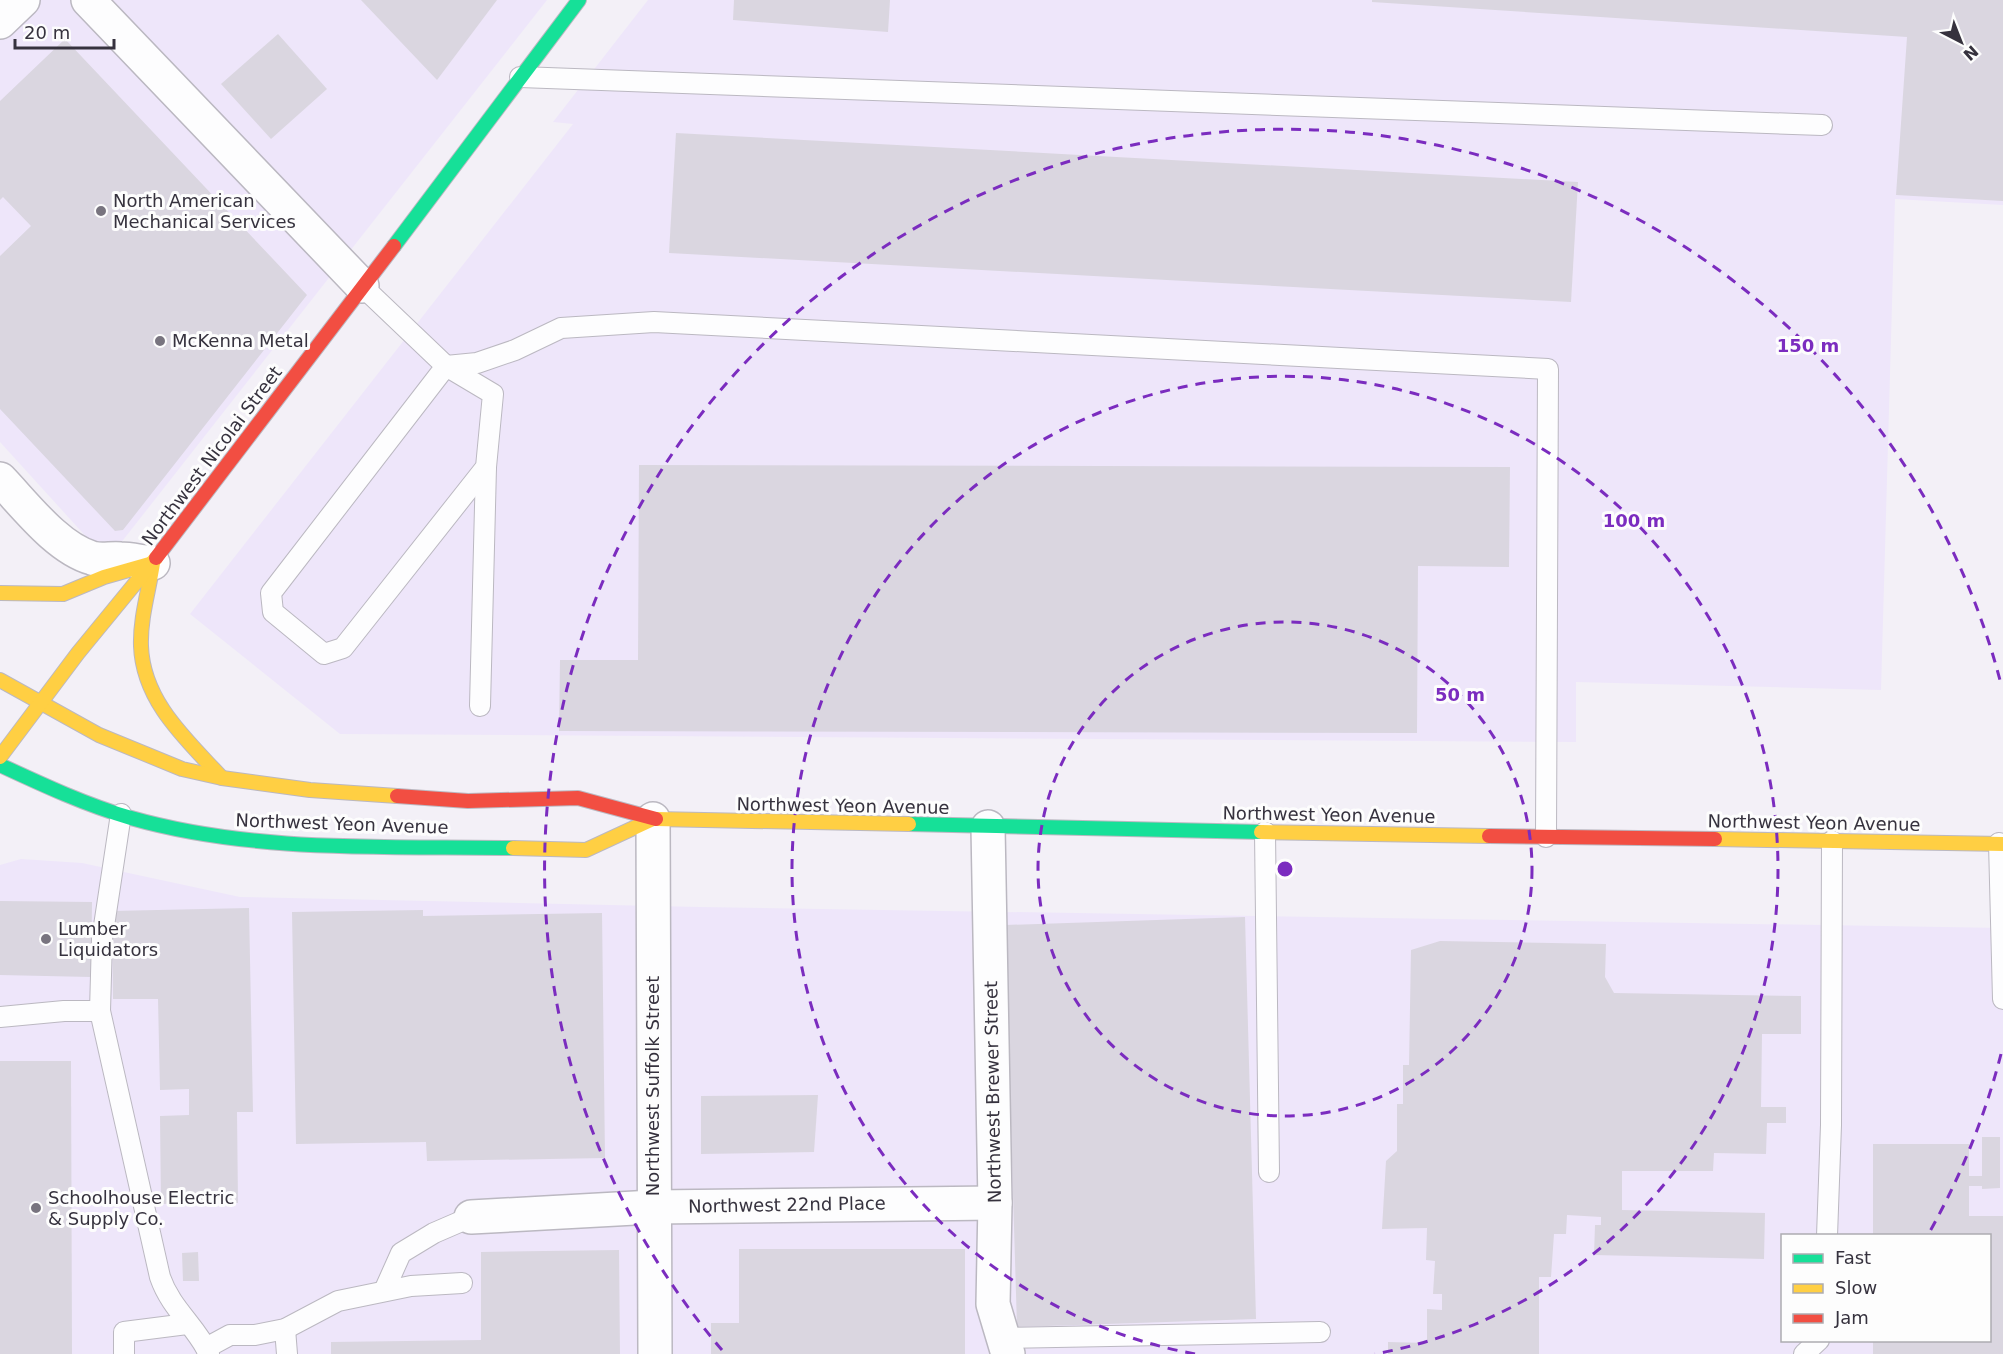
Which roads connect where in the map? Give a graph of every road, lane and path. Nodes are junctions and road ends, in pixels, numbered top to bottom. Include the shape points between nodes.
1 (23, 0) edge
2 (88, 0) edge
3 (579, 0) edge
4 (0, 22) edge
5 (520, 77) junction
6 (1822, 125) dead end
7 (362, 286) junction
8 (446, 366) junction
9 (486, 467) junction
10 (0, 479) edge
11 (153, 563) junction
12 (0, 593) edge
13 (0, 680) edge
14 (41, 703) junction
15 (480, 706) dead end
16 (0, 757) edge
17 (0, 765) edge
18 (222, 778) junction
19 (121, 814) junction
20 (654, 819) junction
21 (988, 827) junction
22 (1264, 832) junction
23 (1546, 837) junction
24 (1832, 841) junction
25 (2001, 844) edge
26 (2003, 999) edge
27 (100, 1011) junction
28 (0, 1017) edge
29 (1269, 1172) dead end
30 (995, 1203) junction
31 (653, 1207) junction
32 (471, 1217) joint
33 (1827, 1234) edge
34 (462, 1283) dead end
35 (384, 1291) junction
36 (187, 1324) junction
37 (285, 1329) junction
38 (1320, 1332) dead end
39 (1818, 1342) edge
40 (1005, 1346) edge
41 (208, 1351) edge
42 (655, 1353) edge
43 (124, 1354) edge
44 (286, 1354) edge
45 (1804, 1354) edge

1 - 4 street
2 - 7 street
3 - 5 main road, Northwest Nicolai Street
5 - 6 lane
5 - 7 main road, Northwest Nicolai Street
7 - 8 lane
7 - 11 main road, Northwest Nicolai Street
8 - 9 lane via 493,394
8 - 9 lane via 271,593 273,612 324,654 343,648
8 - 23 lane via 477,363 561,328 654,322 1548,369
9 - 15 lane
10 - 11 street via 62,542 77,552 94,559
11 - 12 main road via 63,594
11 - 14 main road, Northwest Nicolai Street
11 - 18 main road via 141,646 143,668 164,713
13 - 14 main road, Northwest Yeon Avenue
14 - 16 main road, Northwest Nicolai Street
14 - 18 main road, Northwest Yeon Avenue via 99,735 182,769
17 - 19 main road, Northwest Yeon Avenue via 61,794
18 - 20 main road, Northwest Yeon Avenue via 310,790 468,801 578,798
19 - 20 main road, Northwest Yeon Avenue via 192,832 248,840 586,850
19 - 27 lane via 102,939
20 - 21 main road, Northwest Yeon Avenue
20 - 31 street, Northwest Suffolk Street
21 - 22 main road, Northwest Yeon Avenue
21 - 30 street, Northwest Brewer Street
22 - 23 main road, Northwest Yeon Avenue
22 - 29 lane
23 - 24 main road, Northwest Yeon Avenue
24 - 25 main road, Northwest Yeon Avenue
24 - 33 lane
25 - 26 lane
27 - 28 lane
27 - 36 lane via 159,1277
30 - 31 street, Northwest 22nd Place
30 - 40 street, Northwest Brewer Street via 993,1304
31 - 32 street, Northwest 22nd Place
31 - 42 street, Northwest Suffolk Street
32 - 35 lane via 401,1253
34 - 35 lane
35 - 37 lane via 338,1301
36 - 41 lane
36 - 43 lane via 124,1332
37 - 41 lane via 230,1335
37 - 44 lane
38 - 40 lane
39 - 45 lane

